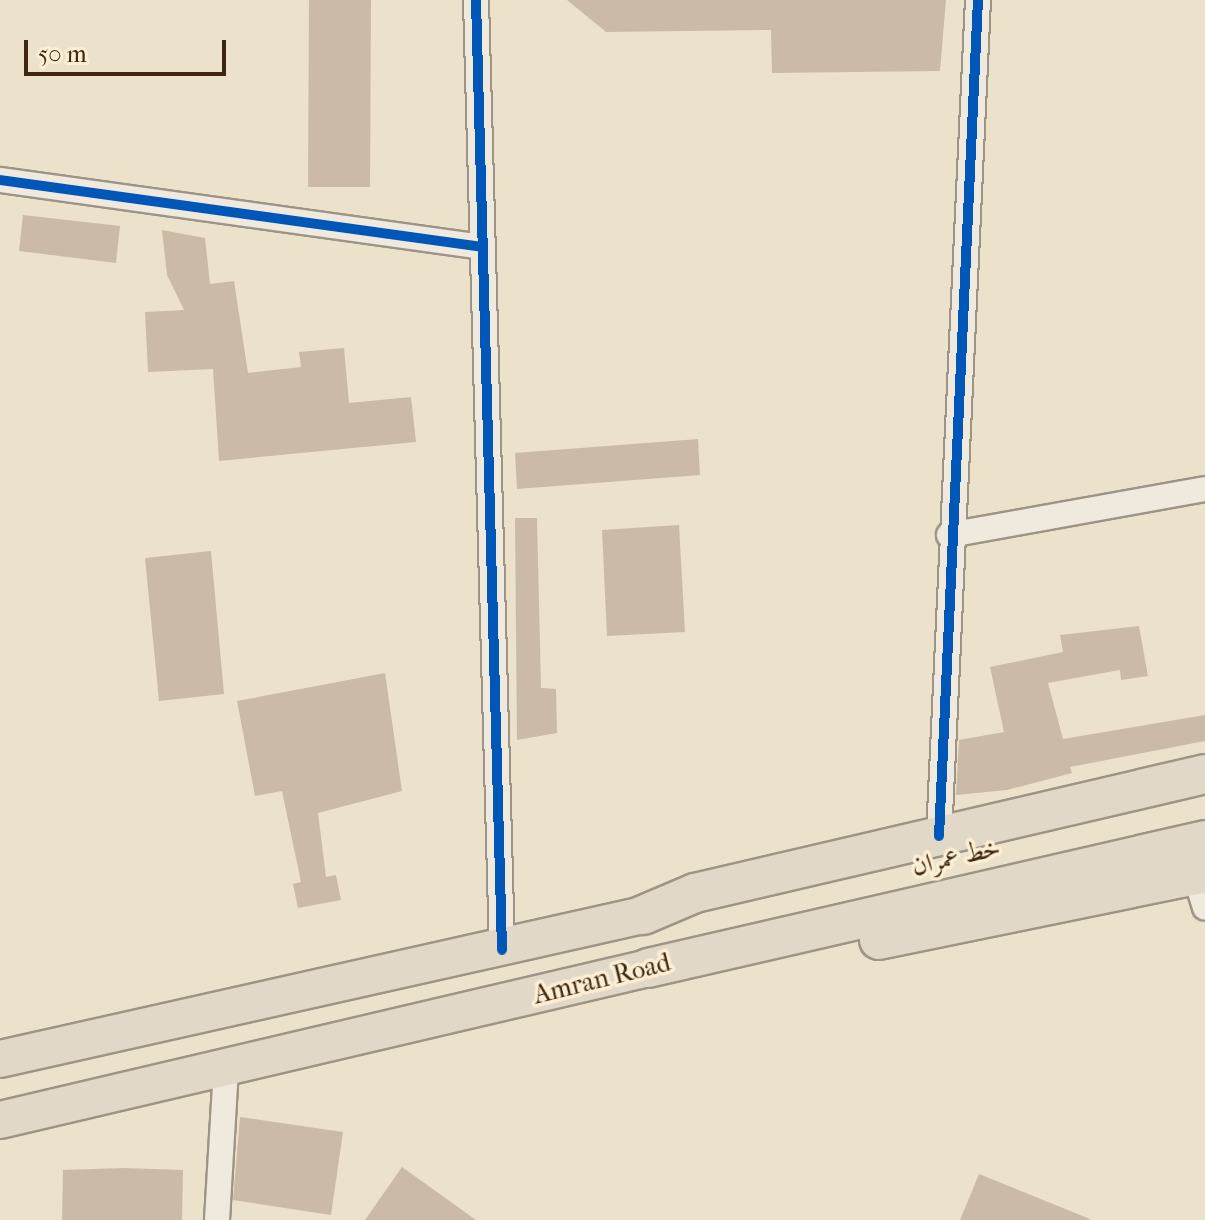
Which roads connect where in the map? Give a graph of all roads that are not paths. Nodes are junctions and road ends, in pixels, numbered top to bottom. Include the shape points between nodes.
1 (476, 0) edge
2 (978, 0) edge
3 (0, 180) edge
4 (482, 247) junction
5 (1205, 489) edge
6 (949, 535) junction
7 (1205, 774) edge
8 (1205, 799) edge
9 (939, 836) junction
10 (1202, 874) edge
11 (643, 915) junction
12 (706, 915) joint
13 (502, 950) junction
14 (648, 968) joint
15 (0, 1059) edge
16 (226, 1070) junction
17 (0, 1120) edge
18 (217, 1220) edge

1 - 4 street
2 - 6 street
3 - 4 street
4 - 13 street
5 - 6 street
6 - 9 street
7 - 9 highway
8 - 12 highway, خط عمران
9 - 11 highway via 695,893
10 - 14 highway via 720,974
11 - 12 highway, Amran Road
11 - 13 main road, Amran Road
13 - 15 main road, Amran Road via 190,1013
14 - 16 main road, Amran Road
16 - 17 main road, Amran Road
16 - 18 street

